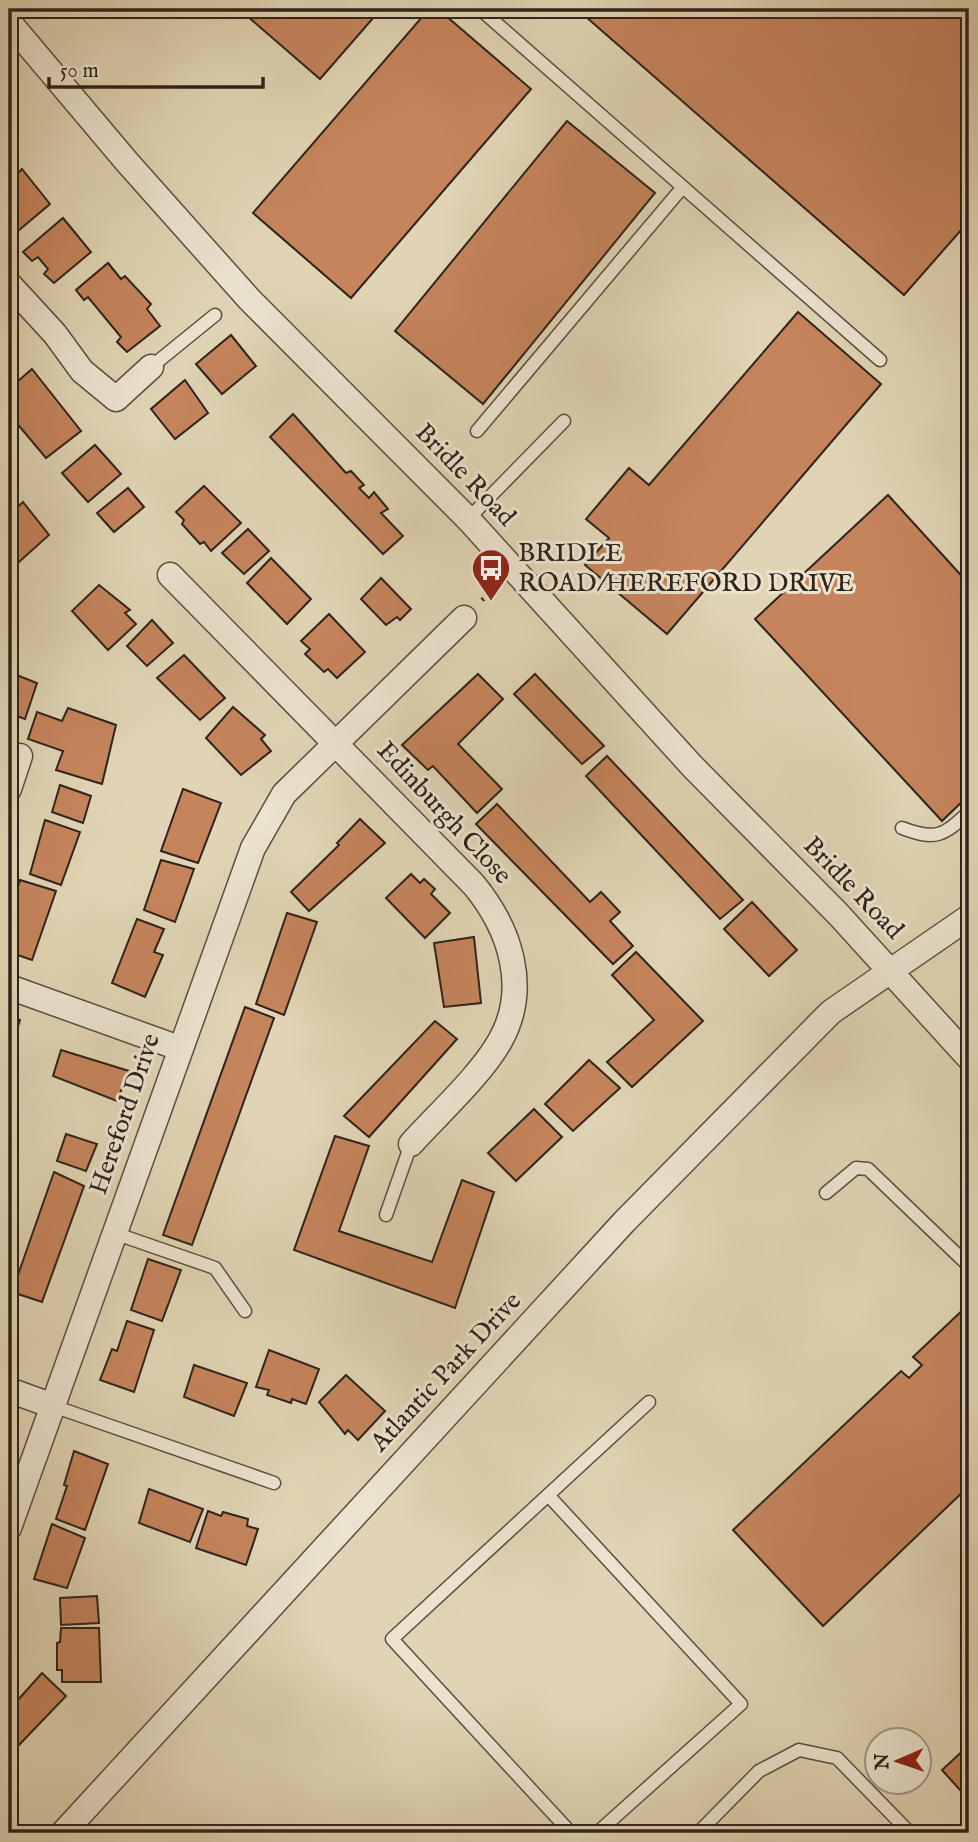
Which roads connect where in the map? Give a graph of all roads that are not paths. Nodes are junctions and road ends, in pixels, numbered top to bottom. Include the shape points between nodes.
1 (480, 9) edge
2 (9, 22) edge
3 (682, 188) junction
4 (9, 284) edge
5 (215, 315) dead end
6 (880, 360) dead end
7 (151, 367) joint
8 (564, 421) dead end
9 (477, 431) dead end
10 (468, 519) junction
11 (170, 575) dead end
12 (464, 618) road end
13 (336, 742) junction
14 (20, 756) dead end
15 (9, 789) edge
16 (969, 811) edge
17 (902, 828) dead end
18 (969, 917) edge
19 (891, 971) junction
20 (9, 987) edge
21 (179, 1048) junction
22 (969, 1058) edge
23 (411, 1144) joint
24 (826, 1193) dead end
25 (386, 1215) dead end
26 (114, 1233) junction
27 (969, 1262) edge
28 (246, 1311) dead end
29 (9, 1390) edge
30 (649, 1402) dead end
31 (54, 1406) junction
32 (274, 1483) dead end
33 (548, 1495) junction
34 (9, 1528) edge
35 (63, 1833) edge
36 (571, 1833) edge
37 (597, 1833) edge
38 (698, 1833) edge
39 (909, 1833) edge

1 - 3 lane
2 - 10 street, Bridle Road via 249,299
3 - 6 lane
3 - 9 lane
4 - 7 street via 82,371 116,399
5 - 7 lane
8 - 10 lane
10 - 19 street, Bridle Road via 692,766
11 - 13 street
12 - 13 street, Hereford Drive
13 - 21 street, Hereford Drive via 284,794 253,848
13 - 23 street, Edinburgh Close via 493,908 510,946 512,1006 499,1042
14 - 15 street
16 - 17 lane via 949,831 928,838
18 - 19 street, Atlantic Park Drive
19 - 22 street, Bridle Road
19 - 35 street, Atlantic Park Drive via 831,1012 624,1222
20 - 21 street
21 - 26 street, Hereford Drive
23 - 25 lane
24 - 27 lane via 856,1168 868,1169
26 - 28 lane via 215,1268
26 - 31 street, Hereford Drive
29 - 31 street
30 - 33 lane
31 - 32 lane
31 - 34 street, Hereford Drive
33 - 36 lane via 392,1639
33 - 37 lane via 741,1704
38 - 39 lane via 759,1771 799,1750 837,1758

